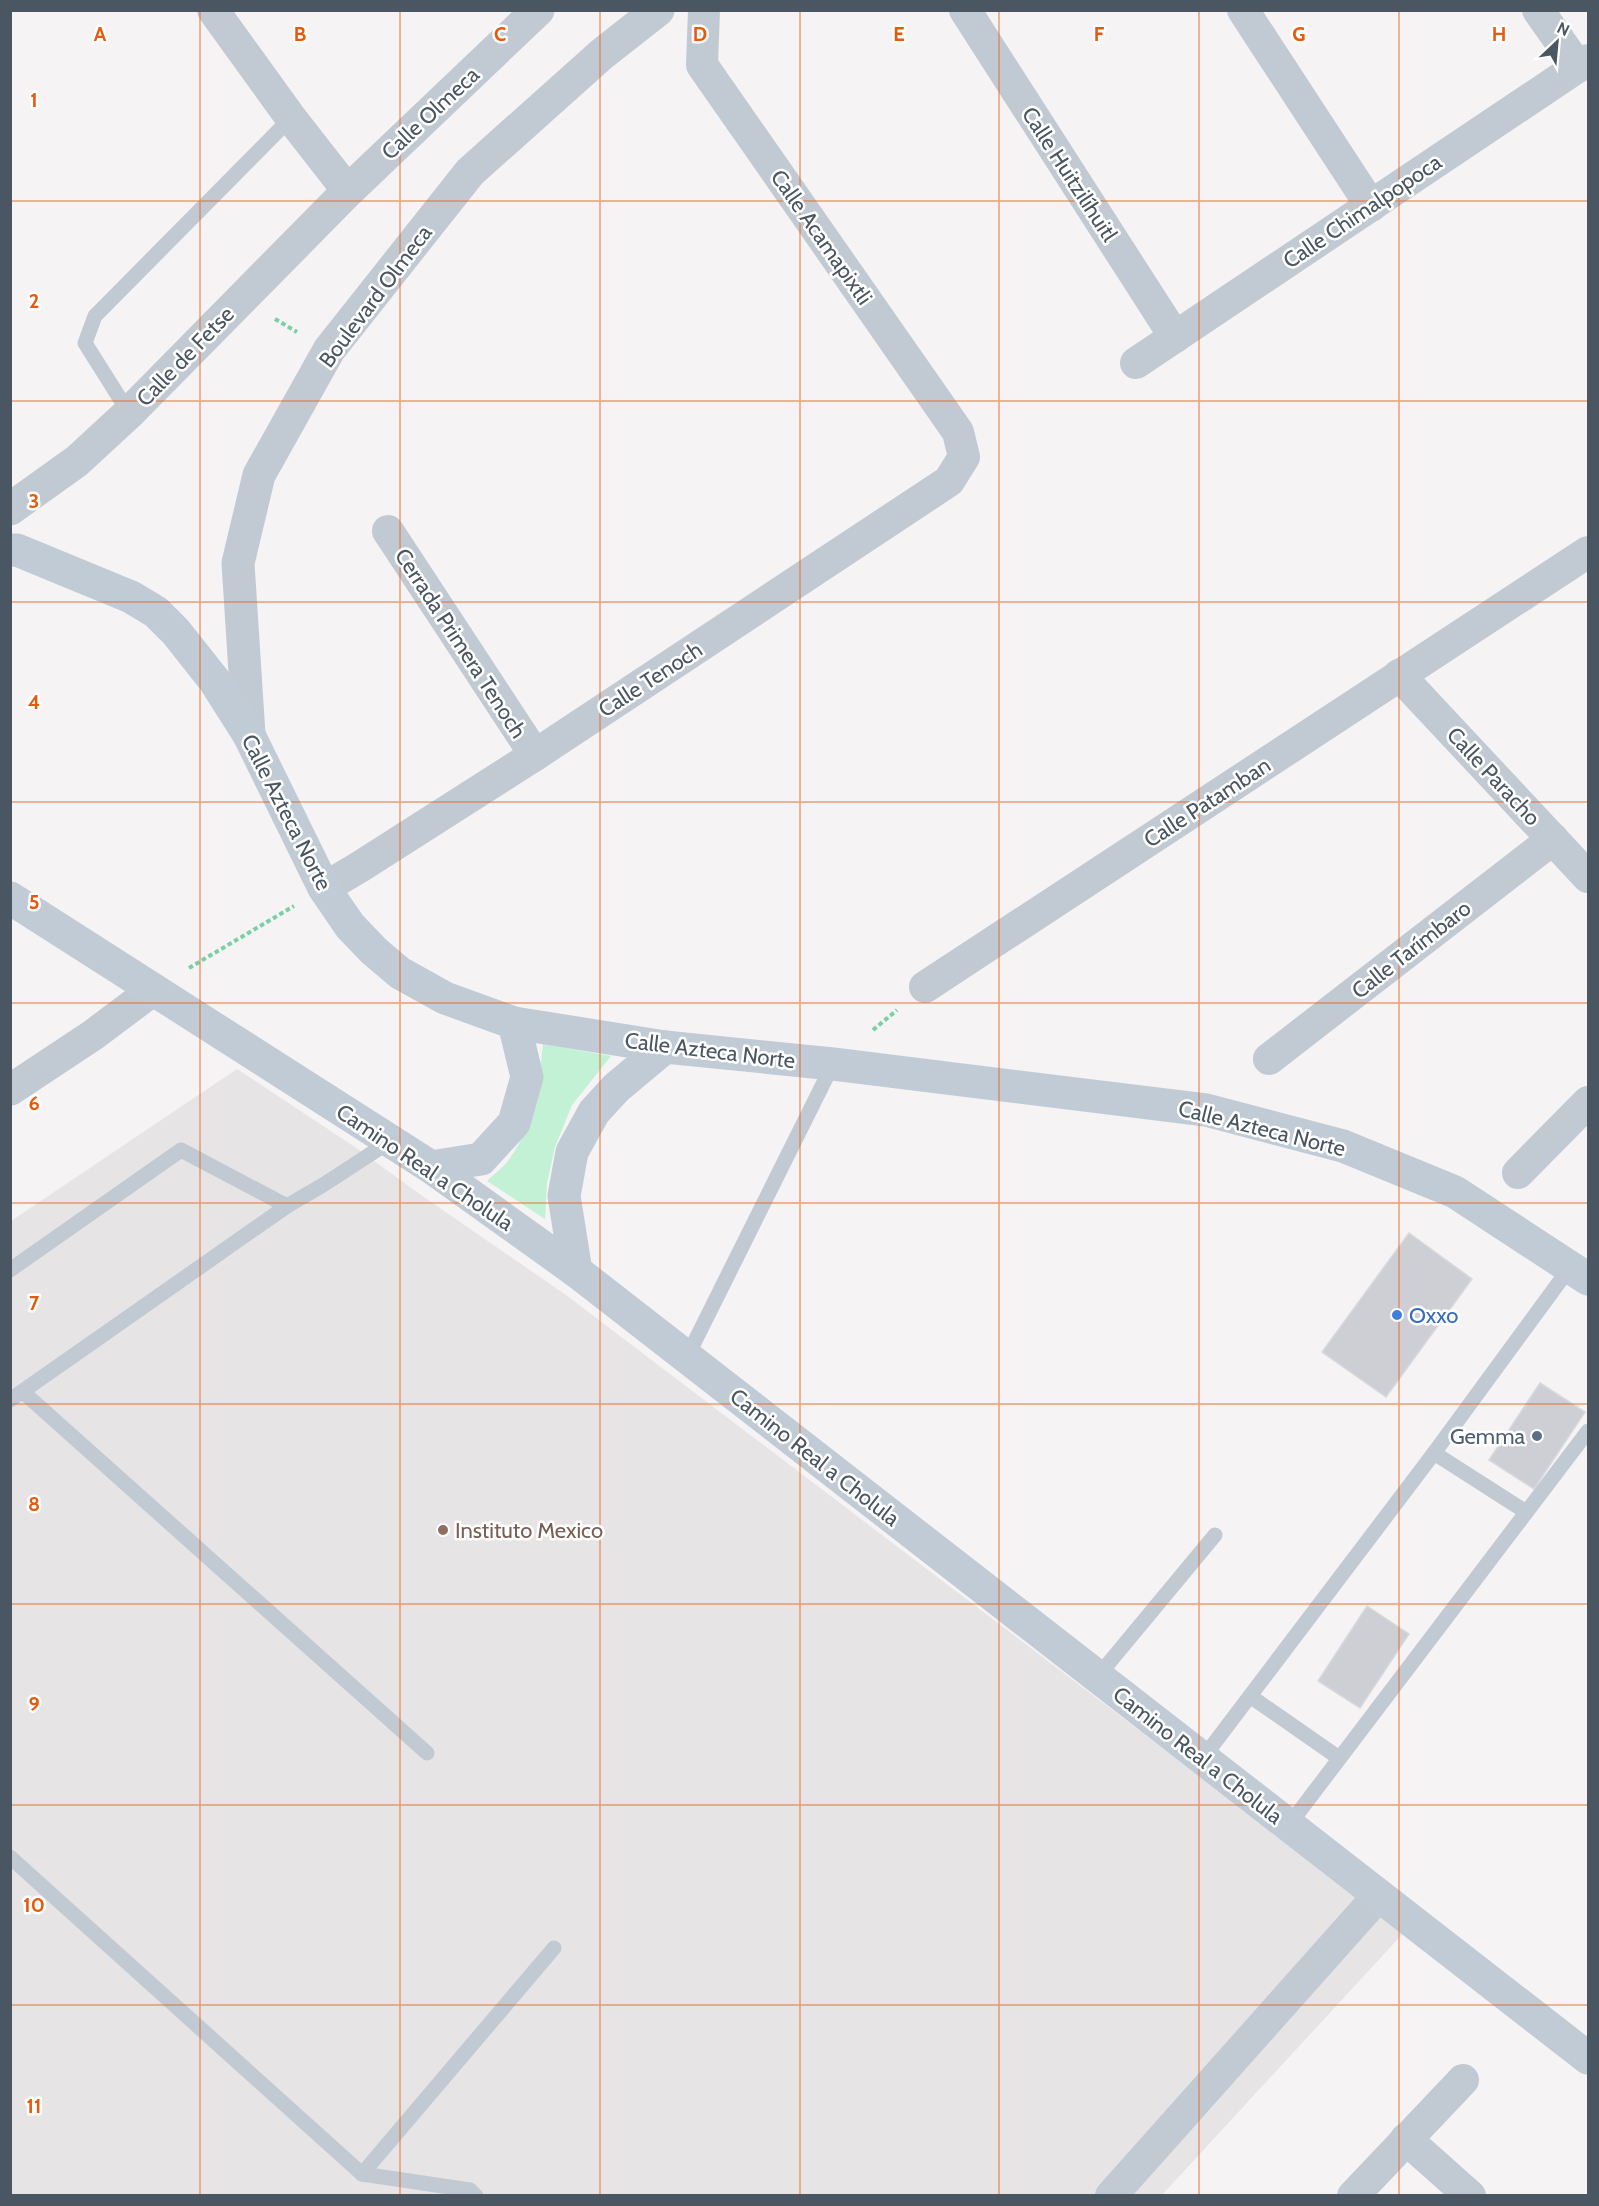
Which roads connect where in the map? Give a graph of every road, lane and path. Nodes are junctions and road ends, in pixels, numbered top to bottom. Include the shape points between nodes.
1 (213, 10) edge
2 (538, 10) edge
3 (658, 10) edge
4 (704, 10) edge
5 (965, 10) edge
6 (1243, 10) edge
7 (1538, 10) edge
8 (1583, 63) edge
9 (291, 118) junction
10 (348, 191) junction
11 (1371, 206) junction
12 (241, 299) junction
13 (1175, 337) junction
14 (329, 350) junction
15 (1136, 363) dead end
16 (129, 413) junction
17 (964, 458) joint
18 (10, 509) edge
19 (387, 531) dead end
20 (10, 550) edge
21 (1588, 552) edge
22 (1399, 675) junction
23 (249, 735) junction
24 (535, 754) junction
25 (1554, 839) junction
26 (1588, 877) edge
27 (324, 888) junction
28 (10, 898) edge
29 (925, 987) joint
30 (153, 990) junction
31 (514, 1023) junction
32 (665, 1047) junction
33 (1269, 1059) dead end
34 (833, 1064) junction
35 (10, 1090) edge
36 (1588, 1102) edge
37 (389, 1142) junction
38 (431, 1167) junction
39 (1518, 1173) dead end
40 (287, 1206) junction
41 (10, 1270) edge
42 (576, 1271) junction
43 (1580, 1272) edge
44 (687, 1358) junction
45 (17, 1396) edge
46 (1588, 1431) edge
47 (1434, 1453) junction
48 (1526, 1512) junction
49 (1215, 1535) dead end
50 (1098, 1676) junction
51 (1250, 1696) junction
52 (427, 1753) dead end
53 (1203, 1758) junction
54 (1339, 1758) junction
55 (1289, 1825) junction
56 (10, 1857) edge
57 (1379, 1895) junction
58 (555, 1948) dead end
59 (1588, 2058) edge
60 (1463, 2080) dead end
61 (1407, 2139) junction
62 (362, 2174) junction
63 (476, 2196) edge
64 (1111, 2196) edge
65 (1353, 2196) edge
66 (1470, 2196) edge

1 - 9 street
2 - 10 street, Calle Olmeca
3 - 14 street, Boulevard Olmeca via 602,54 470,172
4 - 17 street, Calle Acamapixtli via 702,64 958,432
5 - 13 street, Calle Huitzilíhuitl
6 - 11 street
7 - 8 street
8 - 11 street, Calle Chimalpopoca
9 - 10 street
9 - 16 lane via 95,315 85,343
10 - 12 street, Calle de Fetse
11 - 13 street, Calle Chimalpopoca
12 - 14 path
12 - 16 street, Calle de Fetse
13 - 15 street, Calle Chimalpopoca
14 - 23 street, Boulevard Olmeca via 259,475 238,563
16 - 18 street, Calle de Fetse via 77,461
17 - 24 street, Calle Tenoch via 950,481
19 - 24 street, Cerrada Primera Tenoch
20 - 23 main road, Calle Azteca Norte via 131,597 156,612 196,655
21 - 22 street, Calle Patamban
22 - 25 street, Calle Paracho
22 - 29 street, Calle Patamban
23 - 27 main road, Calle Azteca Norte
24 - 27 street, Calle Tenoch
25 - 26 street, Calle Paracho
25 - 33 street, Calle Tarímbaro
27 - 30 path
27 - 31 main road, Calle Azteca Norte via 350,926 400,972 445,998
28 - 30 main road, Camino Real a Cholula
29 - 34 path
30 - 35 street
30 - 37 main road, Camino Real a Cholula
31 - 32 main road, Calle Azteca Norte
31 - 38 main road via 527,1077 514,1123 481,1159
32 - 34 main road, Calle Azteca Norte
32 - 42 main road via 594,1112 572,1152 564,1196
34 - 43 main road, Calle Azteca Norte via 1206,1110 1343,1146 1455,1192
34 - 44 lane
36 - 39 street
37 - 38 main road, Camino Real a Cholula
37 - 40 lane
38 - 42 main road, Camino Real a Cholula
40 - 41 lane via 181,1150
40 - 45 lane
42 - 44 main road, Camino Real a Cholula
43 - 47 lane
44 - 50 main road, Camino Real a Cholula
45 - 52 lane
46 - 48 lane
47 - 48 lane
47 - 51 lane
48 - 54 lane
49 - 50 lane
50 - 53 main road, Camino Real a Cholula
51 - 53 lane
51 - 54 lane
53 - 55 main road, Camino Real a Cholula
54 - 55 lane
55 - 57 main road, Camino Real a Cholula
56 - 62 lane
57 - 59 main road, Camino Real a Cholula
57 - 64 street
58 - 62 lane
60 - 61 street
61 - 65 street
61 - 66 street
62 - 63 lane via 470,2190

